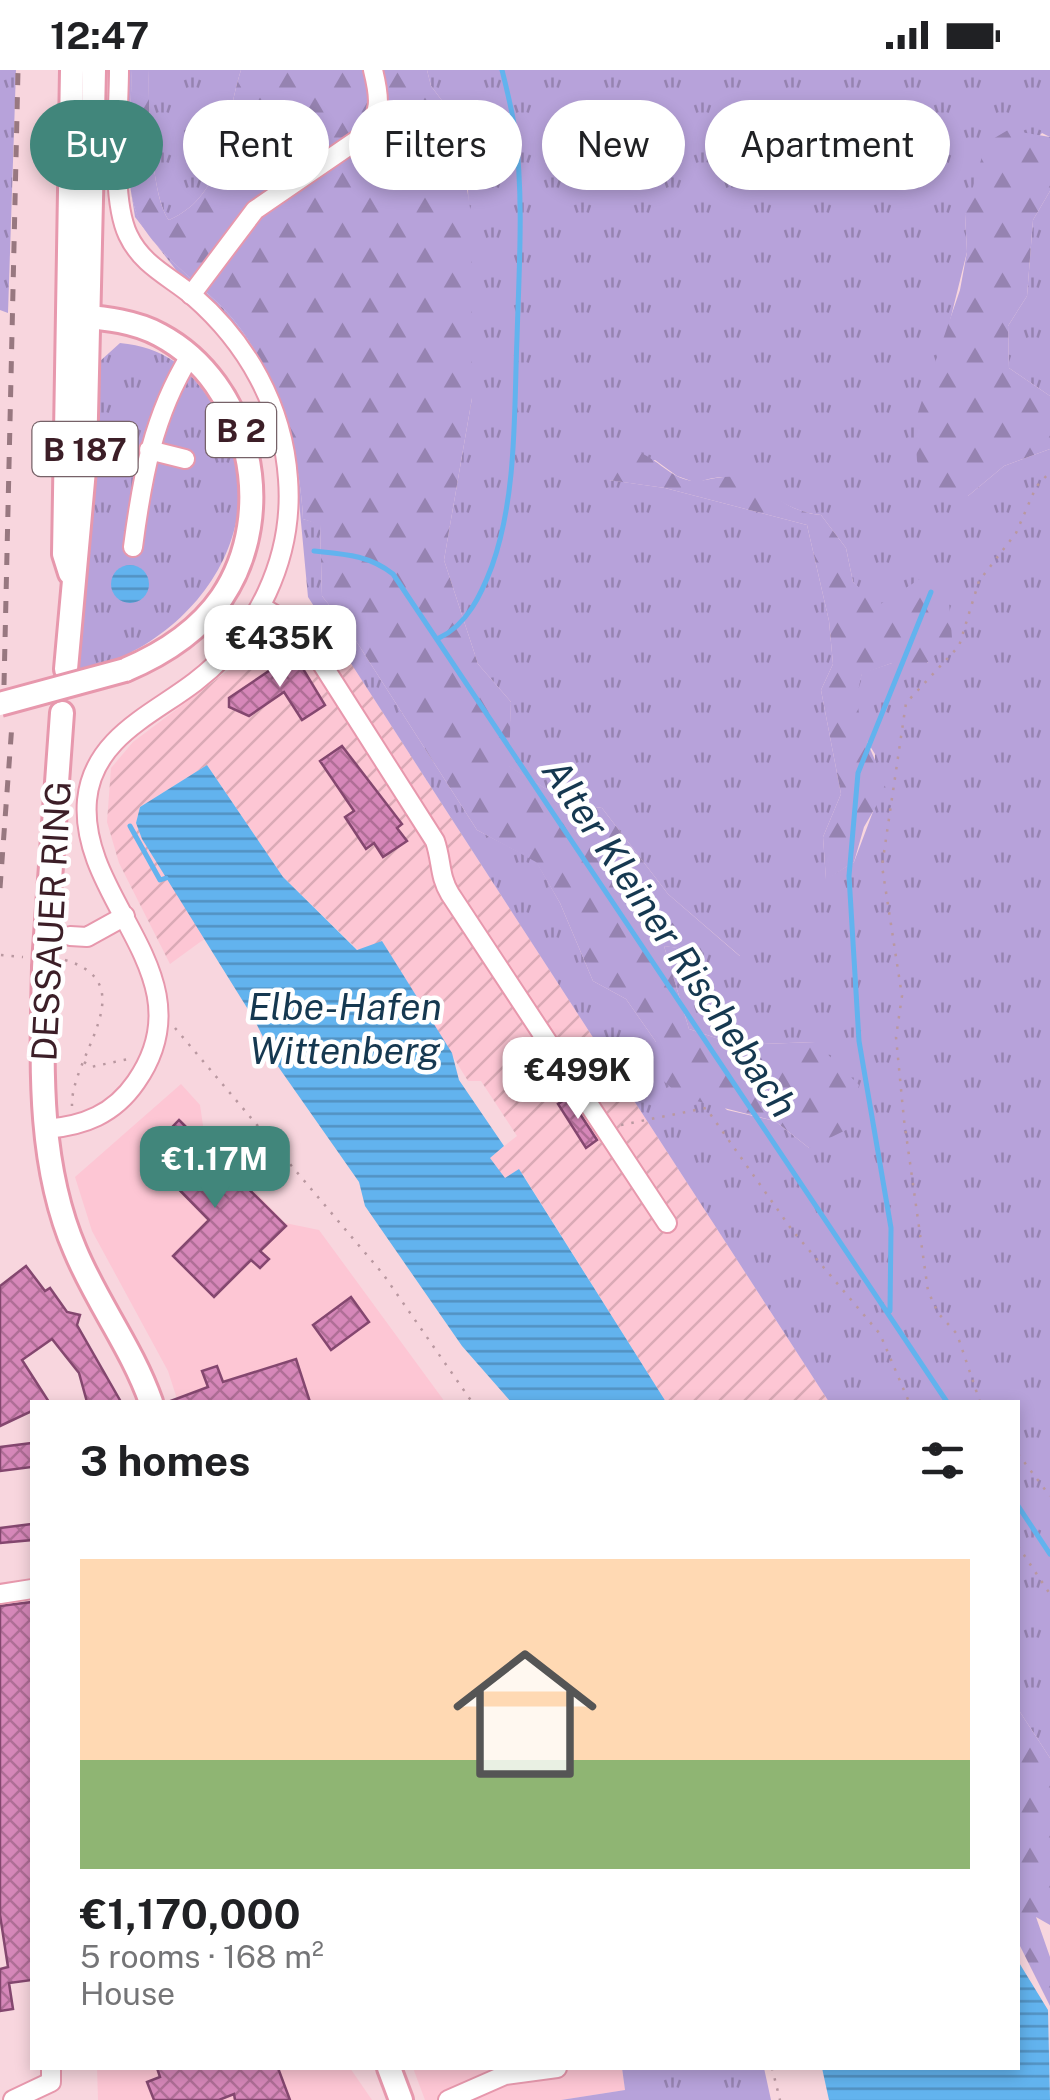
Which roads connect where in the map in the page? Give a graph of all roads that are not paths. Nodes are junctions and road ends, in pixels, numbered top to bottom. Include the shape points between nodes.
1 (72, 70) edge
2 (94, 70) edge
3 (119, 70) edge
4 (373, 70) edge
5 (191, 294) junction
6 (80, 316) junction
7 (190, 356) junction
8 (149, 450) junction
9 (185, 459) dead end
10 (134, 547) dead end
11 (262, 607) junction
12 (66, 669) dead end
13 (0, 704) edge
14 (62, 713) dead end
15 (125, 916) junction
16 (70, 936) dead end
17 (46, 1129) junction
18 (667, 1223) dead end
19 (151, 1400) edge
20 (30, 1590) edge
21 (0, 1594) edge
22 (51, 2070) edge
23 (390, 2070) edge
24 (542, 2070) edge
25 (13, 2100) edge
26 (401, 2100) edge
27 (448, 2100) edge

1 - 6 main road
2 - 6 main road
3 - 5 lane via 124,226 149,265
4 - 5 lane via 376,121 255,210
5 - 11 lane via 252,364 280,435 288,518
6 - 7 main road, B 2 via 149,330
6 - 12 main road, B 187 via 66,337 64,554 74,580
7 - 8 lane
7 - 13 main road, B 2, bridge via 222,393 244,442 251,479 246,535 230,585 172,647 125,670
8 - 9 lane
8 - 10 lane
11 - 15 lane via 215,665 120,736 91,780 90,837
11 - 18 lane via 308,642 435,841 439,876 450,894
14 - 17 main road, DESSAUER RING via 43,958
15 - 16 lane via 87,936
15 - 17 lane via 150,966 158,1024 146,1068 104,1115
17 - 19 main road, DESSAUER RING via 63,1216
20 - 21 lane
22 - 25 lane via 51,2082
23 - 26 main road
24 - 27 lane via 505,2075

